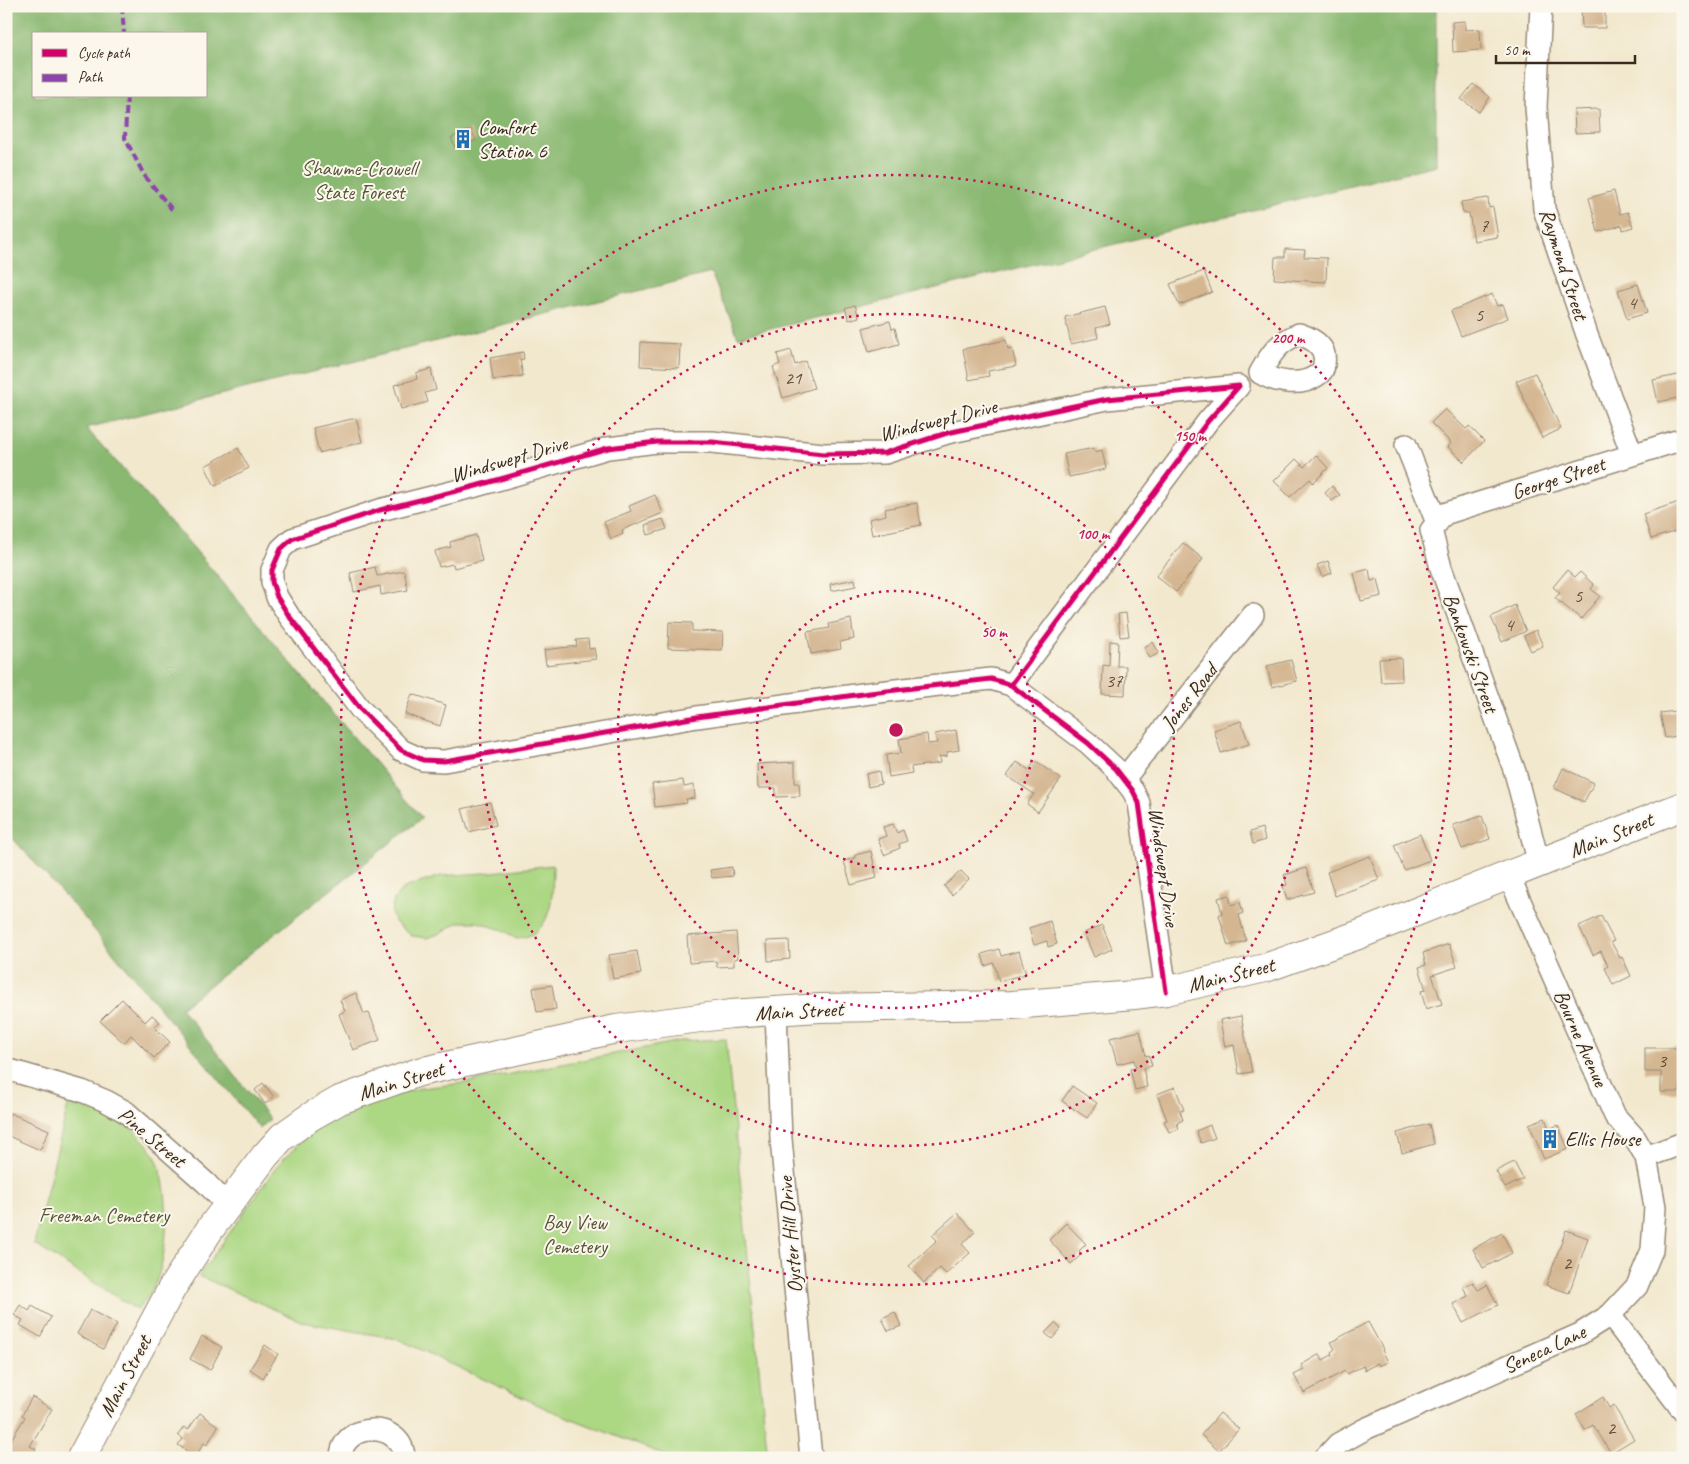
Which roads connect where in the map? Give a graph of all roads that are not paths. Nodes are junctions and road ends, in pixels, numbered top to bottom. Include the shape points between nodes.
1 (1541, 6) edge
2 (1260, 373) dead end
3 (1239, 386) junction
4 (1683, 439) edge
5 (1406, 445) dead end
6 (1632, 454) junction
7 (1437, 523) junction
8 (1253, 615) dead end
9 (1011, 685) junction
10 (1124, 779) junction
11 (1683, 806) edge
12 (1539, 864) junction
13 (1509, 876) junction
14 (1166, 991) junction
15 (776, 1012) junction
16 (6, 1069) edge
17 (1683, 1143) edge
18 (1646, 1157) junction
19 (228, 1206) junction
20 (1610, 1315) junction
21 (1683, 1411) edge
22 (81, 1458) edge
23 (341, 1458) edge
24 (404, 1458) edge
25 (811, 1458) edge
26 (1325, 1458) edge

1 - 6 street, Raymond Street via 1536,108 1544,209
2 - 3 street, Windswept Drive
3 - 9 street, Windswept Drive via 1208,421
3 - 9 street, Windswept Drive via 1107,399 947,433 885,454 823,454 712,442 657,442 608,448 380,510 292,540 281,549 272,570 277,597 289,616 361,710 401,750 423,760 444,761 697,717 870,693 991,679
4 - 6 street, George Street
5 - 7 street, Bankowski Street
6 - 7 street, George Street via 1444,514
7 - 12 street, Bankowski Street via 1431,530 1440,568 1515,772
8 - 10 street, Jones Road
9 - 10 street, Windswept Drive via 1088,743
10 - 14 street, Windswept Drive via 1139,803
11 - 12 main road, Main Street
12 - 13 main road, Main Street
13 - 14 main road, Main Street via 1265,968
13 - 18 street, Bourne Avenue via 1615,1116
14 - 15 main road, Main Street via 1012,1005 820,1008
15 - 19 main road, Main Street via 730,1014 616,1029 419,1072 374,1087 340,1100 282,1137
15 - 25 street, Oyster Hill Drive via 781,1139
16 - 19 street, Pine Street via 82,1092 126,1112
17 - 18 street
18 - 20 street, Seneca Lane via 1655,1207 1652,1250 1637,1286
19 - 22 main road, Main Street via 181,1272
20 - 21 street
20 - 26 street, Seneca Lane via 1580,1334 1365,1429 1338,1444
23 - 24 street via 341,1452 352,1437 362,1430 372,1429 385,1431 394,1437

